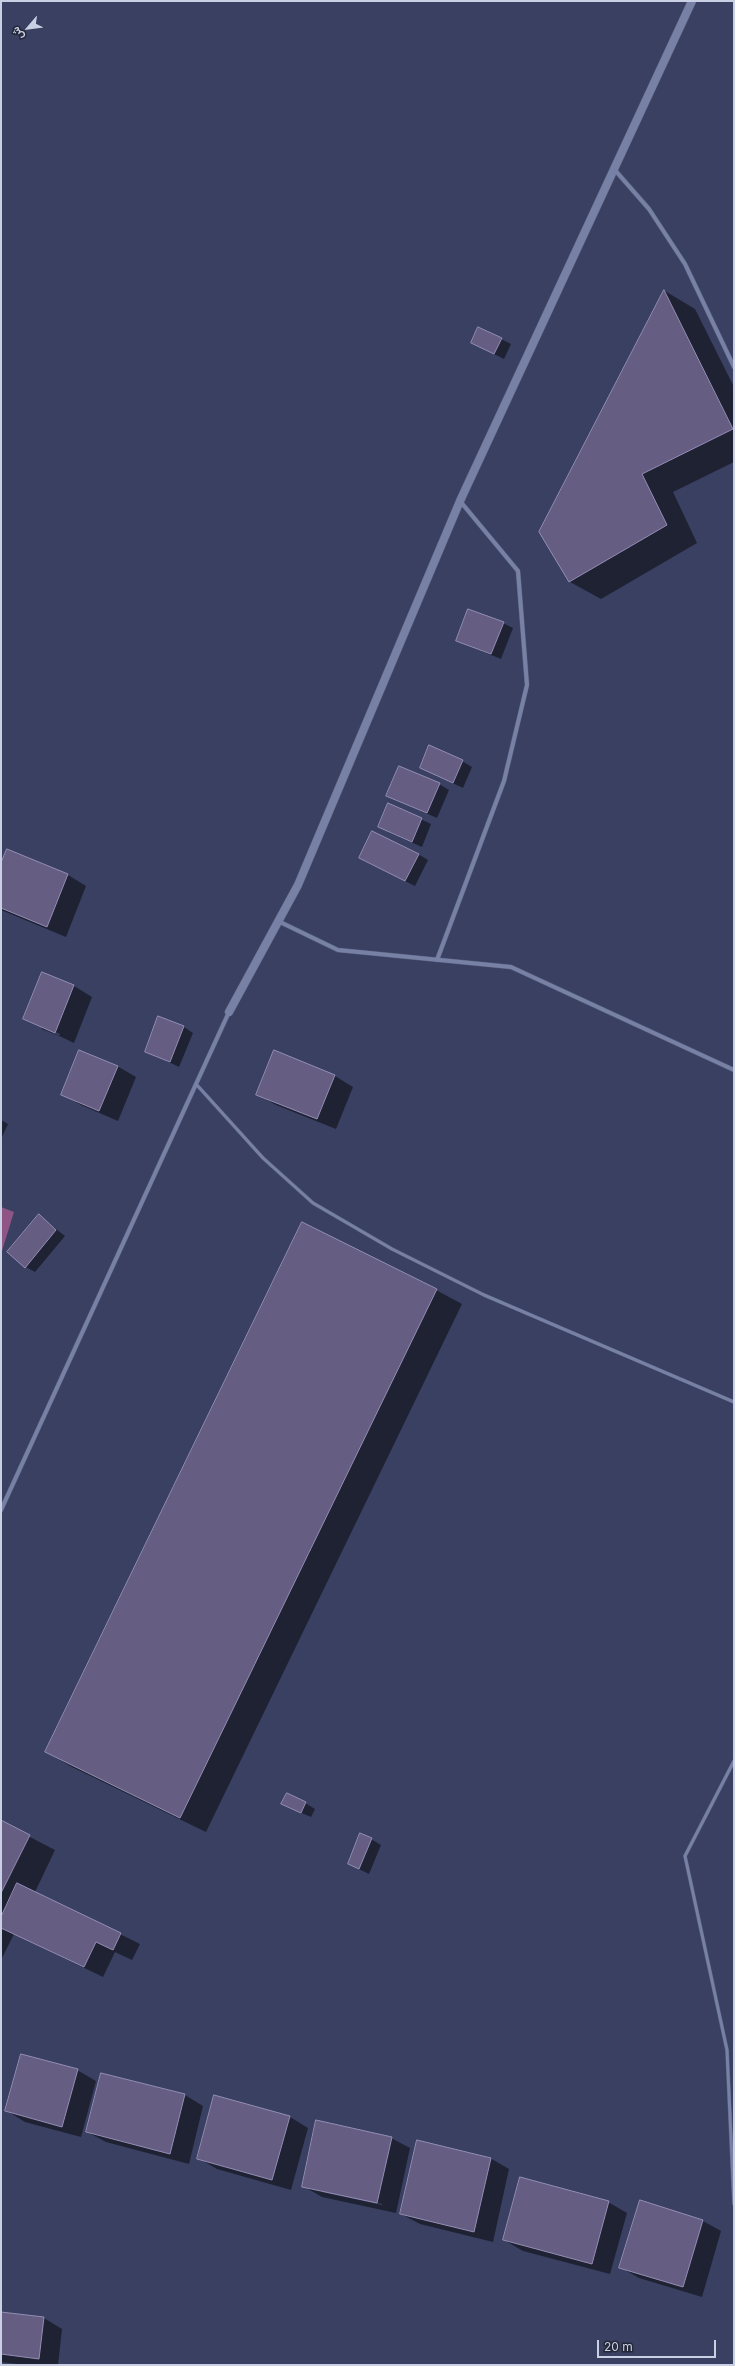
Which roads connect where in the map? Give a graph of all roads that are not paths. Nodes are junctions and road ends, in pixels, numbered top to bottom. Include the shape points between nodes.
1 (692, 1) edge
2 (614, 169) junction
3 (734, 367) edge
4 (460, 501) junction
5 (280, 922) junction
6 (437, 960) junction
7 (229, 1012) joint
8 (734, 1070) edge
9 (196, 1084) junction
10 (734, 1402) edge
11 (1, 1510) edge
12 (734, 1761) edge
13 (734, 2204) edge

1 - 2 street
2 - 3 street via 649,209 685,264
2 - 4 street
4 - 5 street via 298,885
4 - 6 street via 518,572 527,685 504,782
5 - 6 street via 338,950
5 - 7 street
6 - 8 street via 511,967
7 - 9 street
9 - 10 lane via 263,1158 312,1203 392,1249 484,1295
9 - 11 street
12 - 13 lane via 685,1856 727,2050

